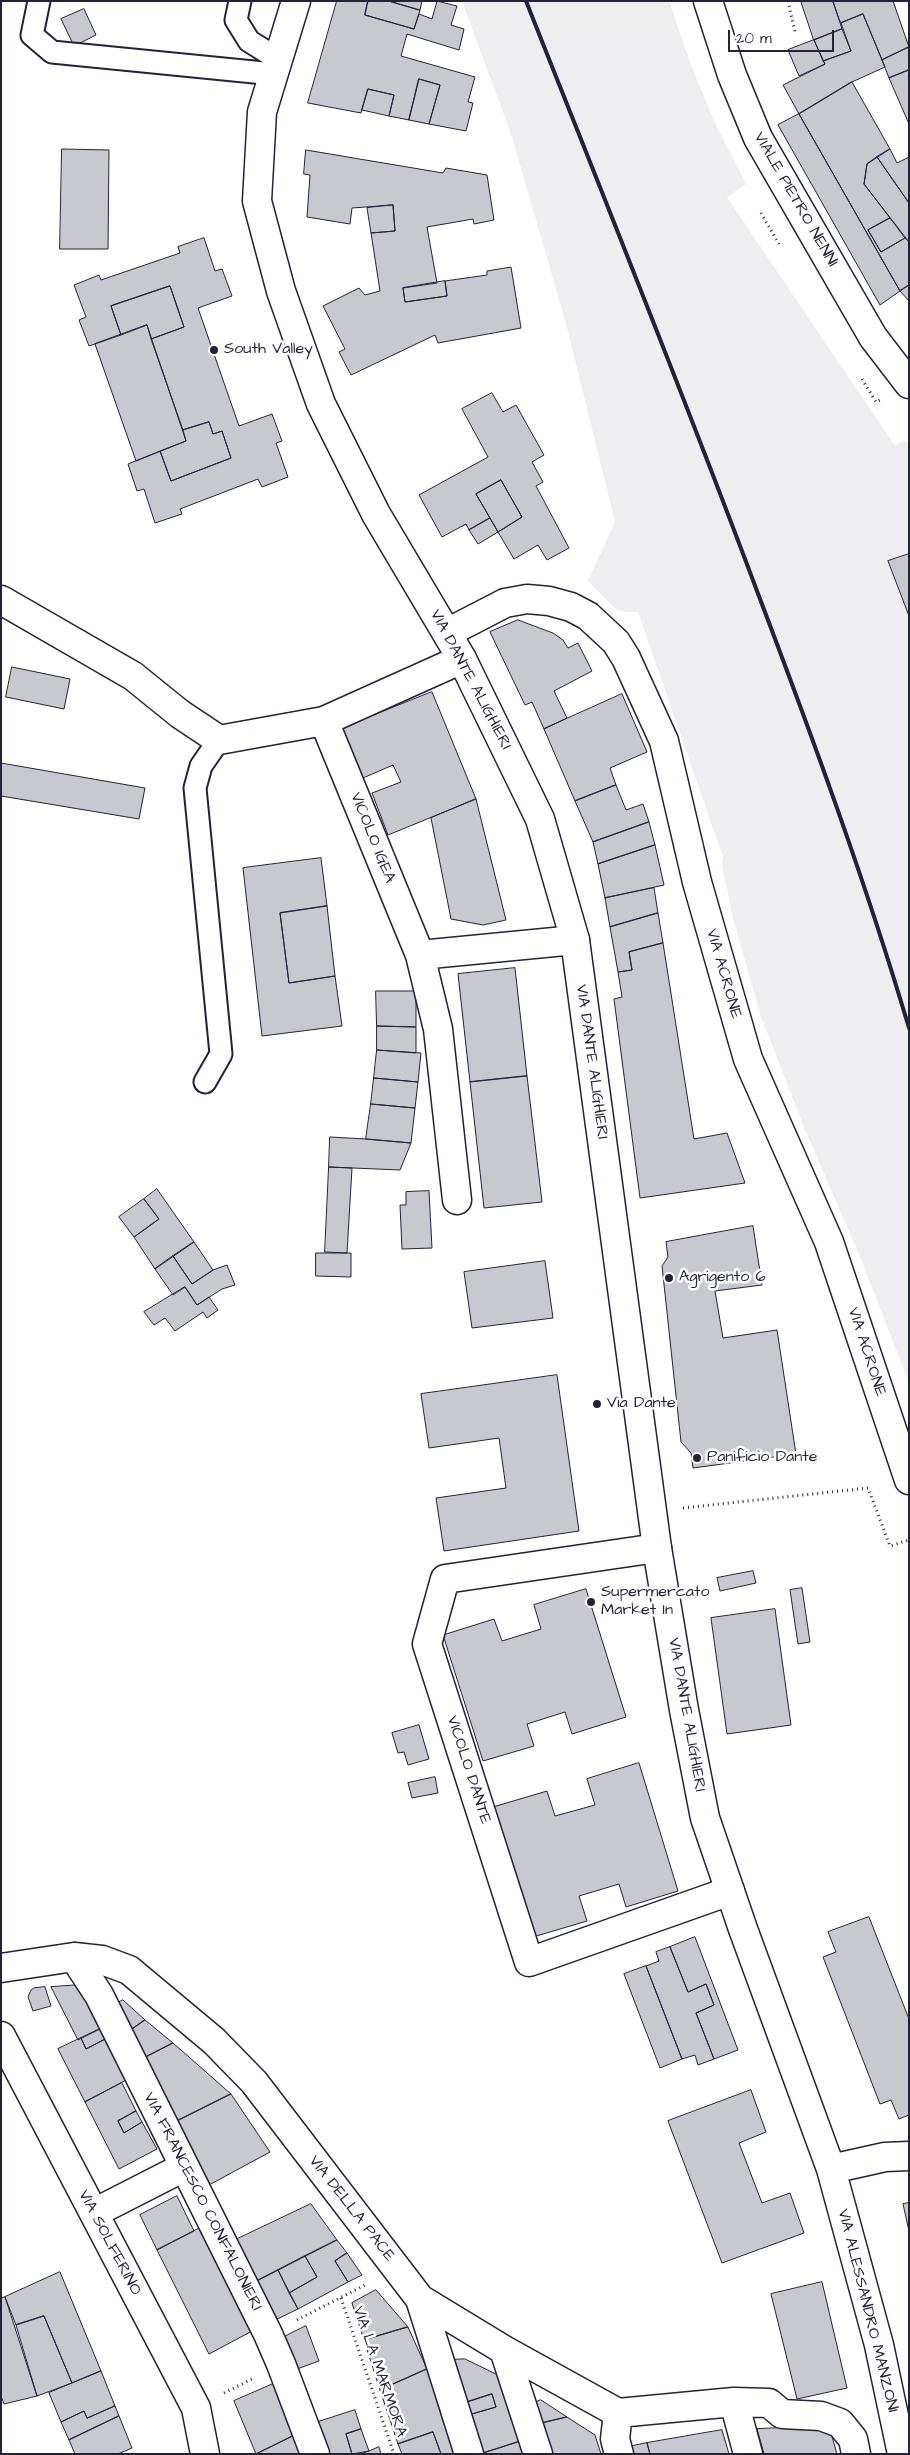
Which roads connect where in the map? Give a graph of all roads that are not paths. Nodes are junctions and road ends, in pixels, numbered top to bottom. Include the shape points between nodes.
1 (38, 1) edge
2 (240, 1) edge
3 (296, 1) edge
4 (708, 1) edge
5 (276, 67) junction
6 (909, 384) edge
7 (1, 600) edge
8 (447, 633) junction
9 (462, 659) junction
10 (324, 721) junction
11 (219, 740) junction
12 (575, 940) junction
13 (420, 955) junction
14 (205, 1082) dead end
15 (457, 1200) dead end
16 (909, 1480) edge
17 (657, 1548) junction
18 (730, 1891) junction
19 (74, 1957) junction
20 (1, 1968) edge
21 (1, 2036) edge
22 (909, 2156) edge
23 (184, 2167) junction
24 (831, 2169) junction
25 (94, 2213) junction
26 (420, 2299) junction
27 (504, 2350) junction
28 (734, 2402) junction
29 (618, 2413) junction
30 (205, 2454) edge
31 (315, 2454) edge
32 (469, 2454) edge
33 (538, 2454) edge
34 (619, 2454) edge
35 (748, 2454) edge
36 (856, 2454) edge
37 (902, 2454) edge

1 - 5 lane via 32,35 52,52
2 - 5 lane via 236,20 249,41
3 - 5 street, VIA DANTE ALIGHIERI
4 - 6 street, VIALE PIETRO NENNI via 732,75 758,138 873,337
5 - 8 street, VIA DANTE ALIGHIERI via 262,112 257,201 281,292 321,404 376,514
7 - 11 street via 133,676
8 - 9 street, VIA DANTE ALIGHIERI
8 - 16 street, VIA ACRONE via 505,603 527,599 549,601 588,616 616,642 626,658 664,741 697,882 748,1059 829,1242
9 - 10 street
9 - 12 street, VIA DANTE ALIGHIERI via 540,819
10 - 11 street
10 - 13 street, VICOLO IGEA
11 - 14 lane via 201,766 194,788 221,1054
12 - 13 street
12 - 17 street, VIA DANTE ALIGHIERI
13 - 15 street, VICOLO IGEA via 438,1029
17 - 18 street, VIA DANTE ALIGHIERI via 705,1818
17 - 18 street, VICOLO DANTE via 445,1579 427,1644 529,1962
18 - 24 street, VIA DANTE ALIGHIERI
19 - 20 street, VIA DELLA PACE
19 - 23 street, VIA FRANCESCO CONFALONIERI via 99,1995
19 - 26 street, VIA DELLA PACE via 102,1960 129,1970 214,2041 254,2082
21 - 25 street, VIA SOLFERINO
22 - 24 street via 885,2157
23 - 25 street
23 - 31 street, VIA FRANCESCO CONFALONIERI via 282,2364
24 - 37 street, VIA ALESSANDRO MANZONI via 879,2346
25 - 30 street, VIA SOLFERINO via 196,2408
26 - 27 street, VIA DELLA PACE
26 - 32 street
27 - 29 street, VIA DELLA PACE
27 - 33 street
28 - 29 street
28 - 35 street
28 - 36 street via 769,2403 782,2414 831,2418 848,2430
29 - 34 street via 615,2439

